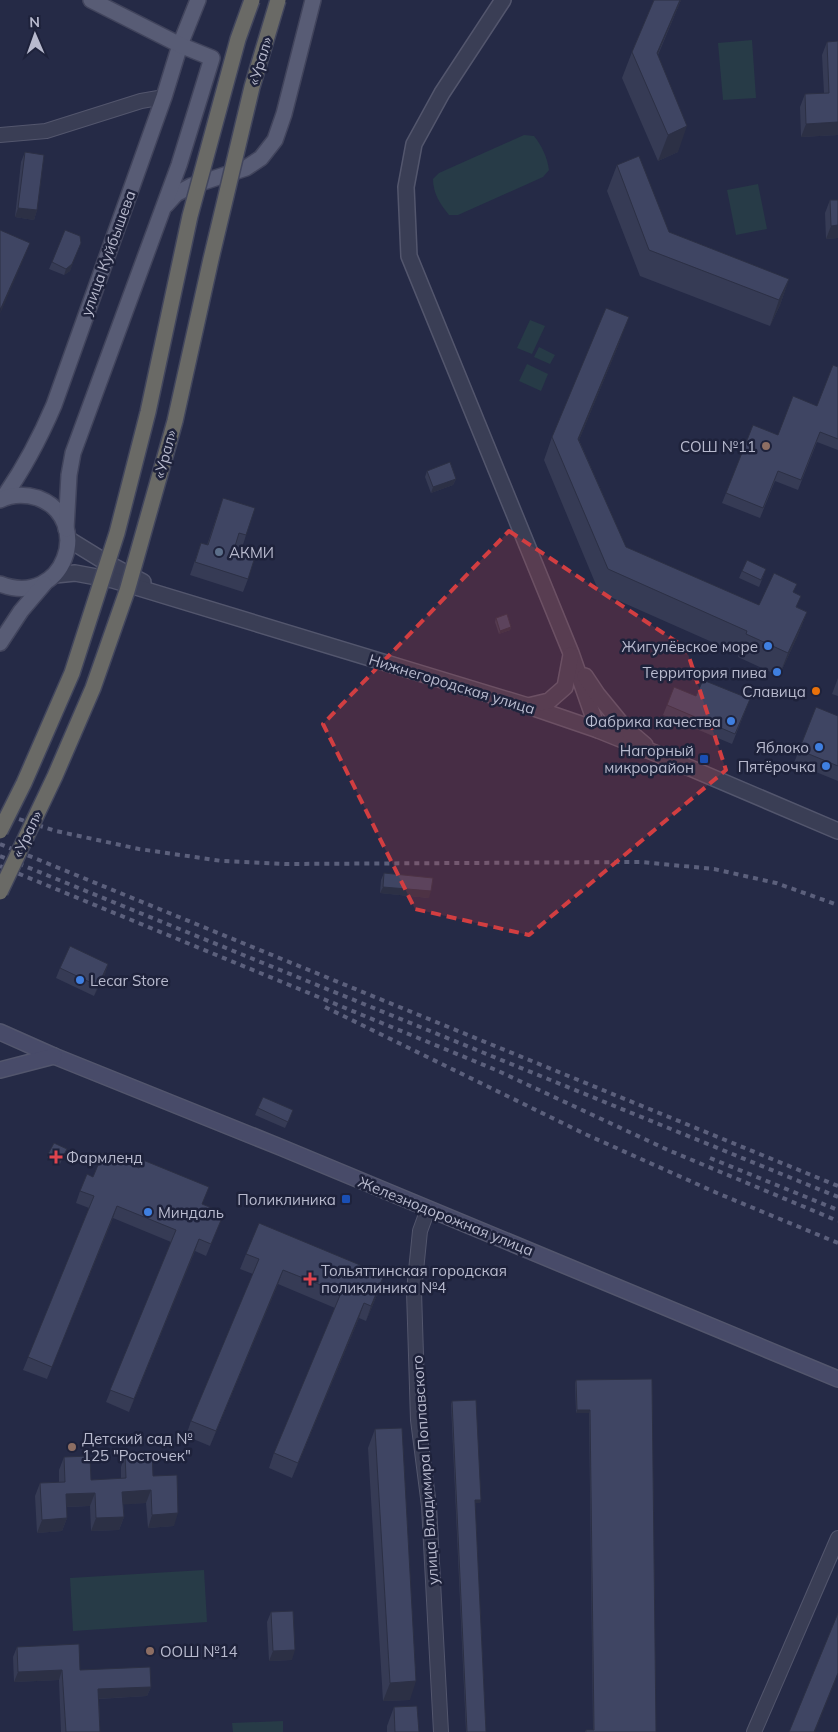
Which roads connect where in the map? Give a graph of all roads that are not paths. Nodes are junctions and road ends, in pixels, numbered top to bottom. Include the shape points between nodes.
1 (91, 0) edge
2 (198, 0) edge
3 (252, 0) edge
4 (278, 0) edge
5 (312, 0) edge
6 (503, 0) edge
7 (180, 45) junction
8 (164, 97) junction
9 (0, 135) edge
10 (163, 208) junction
11 (2, 499) edge
12 (67, 534) junction
13 (51, 578) junction
14 (0, 584) edge
15 (180, 601) junction
16 (0, 643) edge
17 (571, 653) junction
18 (528, 706) junction
19 (598, 730) junction
20 (655, 753) junction
21 (0, 831) edge
22 (838, 831) edge
23 (0, 892) edge
24 (0, 1032) edge
25 (54, 1056) junction
26 (0, 1063) edge
27 (0, 1070) edge
28 (428, 1209) junction
29 (838, 1379) edge
30 (838, 1538) edge
31 (441, 1732) edge
32 (754, 1732) edge

1 - 7 main road
2 - 7 main road, улица Куйбышева
3 - 21 highway, «Урал», bridge via 238,39 190,216 148,412 117,532 72,673
4 - 23 highway, «Урал», bridge via 252,87 175,421 127,591 93,688
5 - 10 main road via 284,114 274,140 261,158 246,168 191,186 176,194
6 - 17 street via 442,93 414,144 406,187 409,256
7 - 8 main road, улица Куйбышева
7 - 10 main road via 212,58
8 - 9 street via 141,101 46,131
8 - 11 main road, улица Куйбышева via 54,405 39,441
10 - 12 main road via 73,453
11 - 12 main road via 22,495 41,500 57,512
12 - 13 main road via 65,558
12 - 15 street via 107,563
13 - 14 main road via 39,586 19,589
13 - 15 street, Нижнегородская улица via 75,573 113,580
13 - 16 main road via 21,611
15 - 18 street, Нижнегородская улица
17 - 18 street via 565,687 549,701
17 - 19 street
17 - 20 street via 597,694 624,727
18 - 19 street, Нижнегородская улица
19 - 20 street, Нижнегородская улица
20 - 22 street, Нижнегородская улица
24 - 25 main road, Железнодорожная улица
25 - 26 main road
25 - 27 main road
25 - 28 main road, Железнодорожная улица
28 - 29 main road, Железнодорожная улица
28 - 31 street, улица Владимира Поплавского via 420,1231 414,1291 418,1420 429,1506
30 - 32 street

